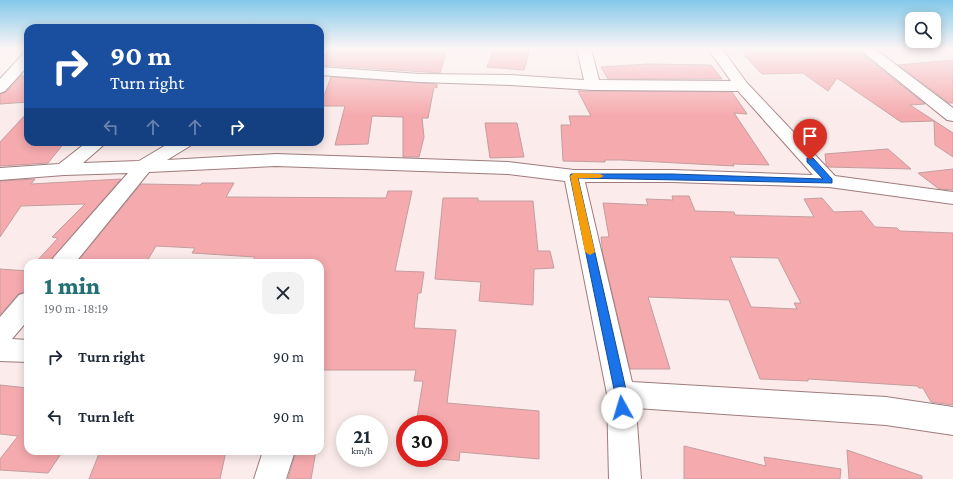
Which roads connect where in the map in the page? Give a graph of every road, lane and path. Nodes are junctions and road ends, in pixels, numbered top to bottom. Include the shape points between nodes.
1 (15, 71) edge
2 (325, 71) edge
3 (590, 71) edge
4 (731, 71) edge
5 (895, 71) edge
6 (593, 85) junction
7 (742, 86) junction
8 (0, 88) edge
9 (953, 116) edge
10 (93, 146) edge
11 (177, 146) edge
12 (143, 167) junction
13 (64, 169) junction
14 (0, 174) edge
15 (574, 176) junction
16 (829, 181) junction
17 (953, 198) edge
18 (65, 259) edge
19 (24, 307) edge
20 (0, 335) edge
21 (0, 350) edge
22 (24, 351) edge
23 (621, 394) junction
24 (953, 420) edge
25 (278, 455) edge
26 (270, 479) edge
27 (625, 479) edge

1 - 8 street
2 - 6 street
3 - 6 street
4 - 7 street
5 - 9 street
6 - 7 street
7 - 16 street
10 - 13 street
11 - 12 street
12 - 13 street
12 - 15 street via 276,160 508,168
12 - 18 street
13 - 14 street
15 - 16 street
15 - 23 street
16 - 17 street
19 - 20 street
21 - 22 street
23 - 24 street via 886,412
23 - 27 street
25 - 26 street

